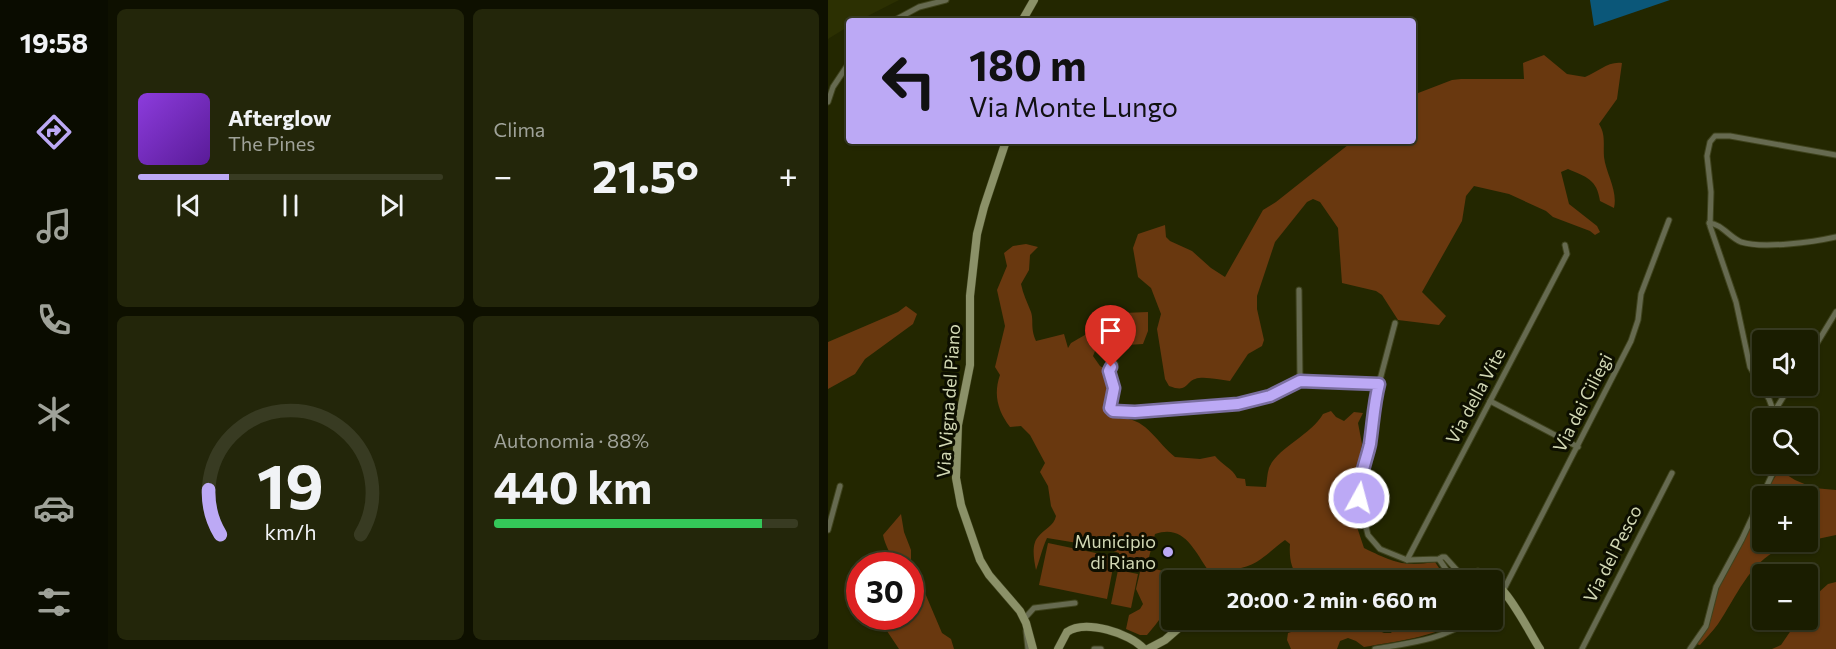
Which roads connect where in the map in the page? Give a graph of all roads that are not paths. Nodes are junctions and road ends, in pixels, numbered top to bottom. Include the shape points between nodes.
1 (946, 0) edge
2 (1034, 0) edge
3 (899, 18) edge
4 (1024, 18) edge
5 (846, 68) edge
6 (828, 102) edge
7 (1005, 144) edge
8 (1836, 155) edge
9 (1669, 220) dead end
10 (1709, 223) junction
11 (1836, 237) edge
12 (1565, 245) dead end
13 (1299, 290) dead end
14 (1836, 312) edge
15 (1395, 323) dead end
16 (1818, 342) edge
17 (1115, 364) dead end
18 (1300, 381) junction
19 (1379, 384) junction
20 (1490, 401) junction
21 (1772, 408) edge
22 (1578, 447) junction
23 (1672, 473) dead end
24 (1772, 474) edge
25 (840, 486) dead end
26 (828, 531) edge
27 (1439, 559) junction
28 (1407, 560) junction
29 (1446, 570) edge
30 (1458, 570) edge
31 (1503, 591) joint
32 (1075, 603) dead end
33 (1025, 621) junction
34 (1176, 630) edge
35 (1452, 630) edge
36 (1165, 640) junction
37 (1028, 649) edge
38 (1033, 649) edge
39 (1058, 649) edge
40 (1094, 649) edge
41 (1100, 649) edge
42 (1146, 649) edge
43 (1160, 649) edge
44 (1376, 649) edge
45 (1540, 649) edge
46 (1582, 649) edge
47 (1690, 649) edge

1 - 3 street via 919,7
2 - 4 main road
5 - 6 street
7 - 33 main road, Via Vigna del Piano via 977,234 970,296 970,364 958,425 956,478 980,560
8 - 10 street via 1740,137 1713,138 1707,156
9 - 22 street, Via dei Ciliegi via 1641,294 1631,341
10 - 11 street via 1750,243 1801,244
10 - 21 street via 1737,306 1750,367
12 - 20 street, Via della Vite via 1567,254
13 - 18 street
14 - 16 street
15 - 19 street
17 - 18 street via 1109,371 1114,386 1110,405 1113,411 1238,404 1270,396
18 - 19 street
19 - 28 street via 1359,481 1360,503 1374,544
20 - 22 street
20 - 28 street, Via della Vite
22 - 31 street, Via dei Ciliegi
23 - 46 street, Via del Pesco
24 - 47 street via 1716,587 1707,624
25 - 26 street
27 - 28 street
27 - 29 street
27 - 30 street via 1447,558
31 - 45 main road
32 - 33 street via 1034,608
33 - 37 street
33 - 38 main road, Via Vigna del Piano
34 - 36 main road
35 - 44 street via 1425,641
36 - 42 main road
36 - 43 main road
39 - 42 main road via 1067,632 1079,627 1114,632
40 - 41 street

